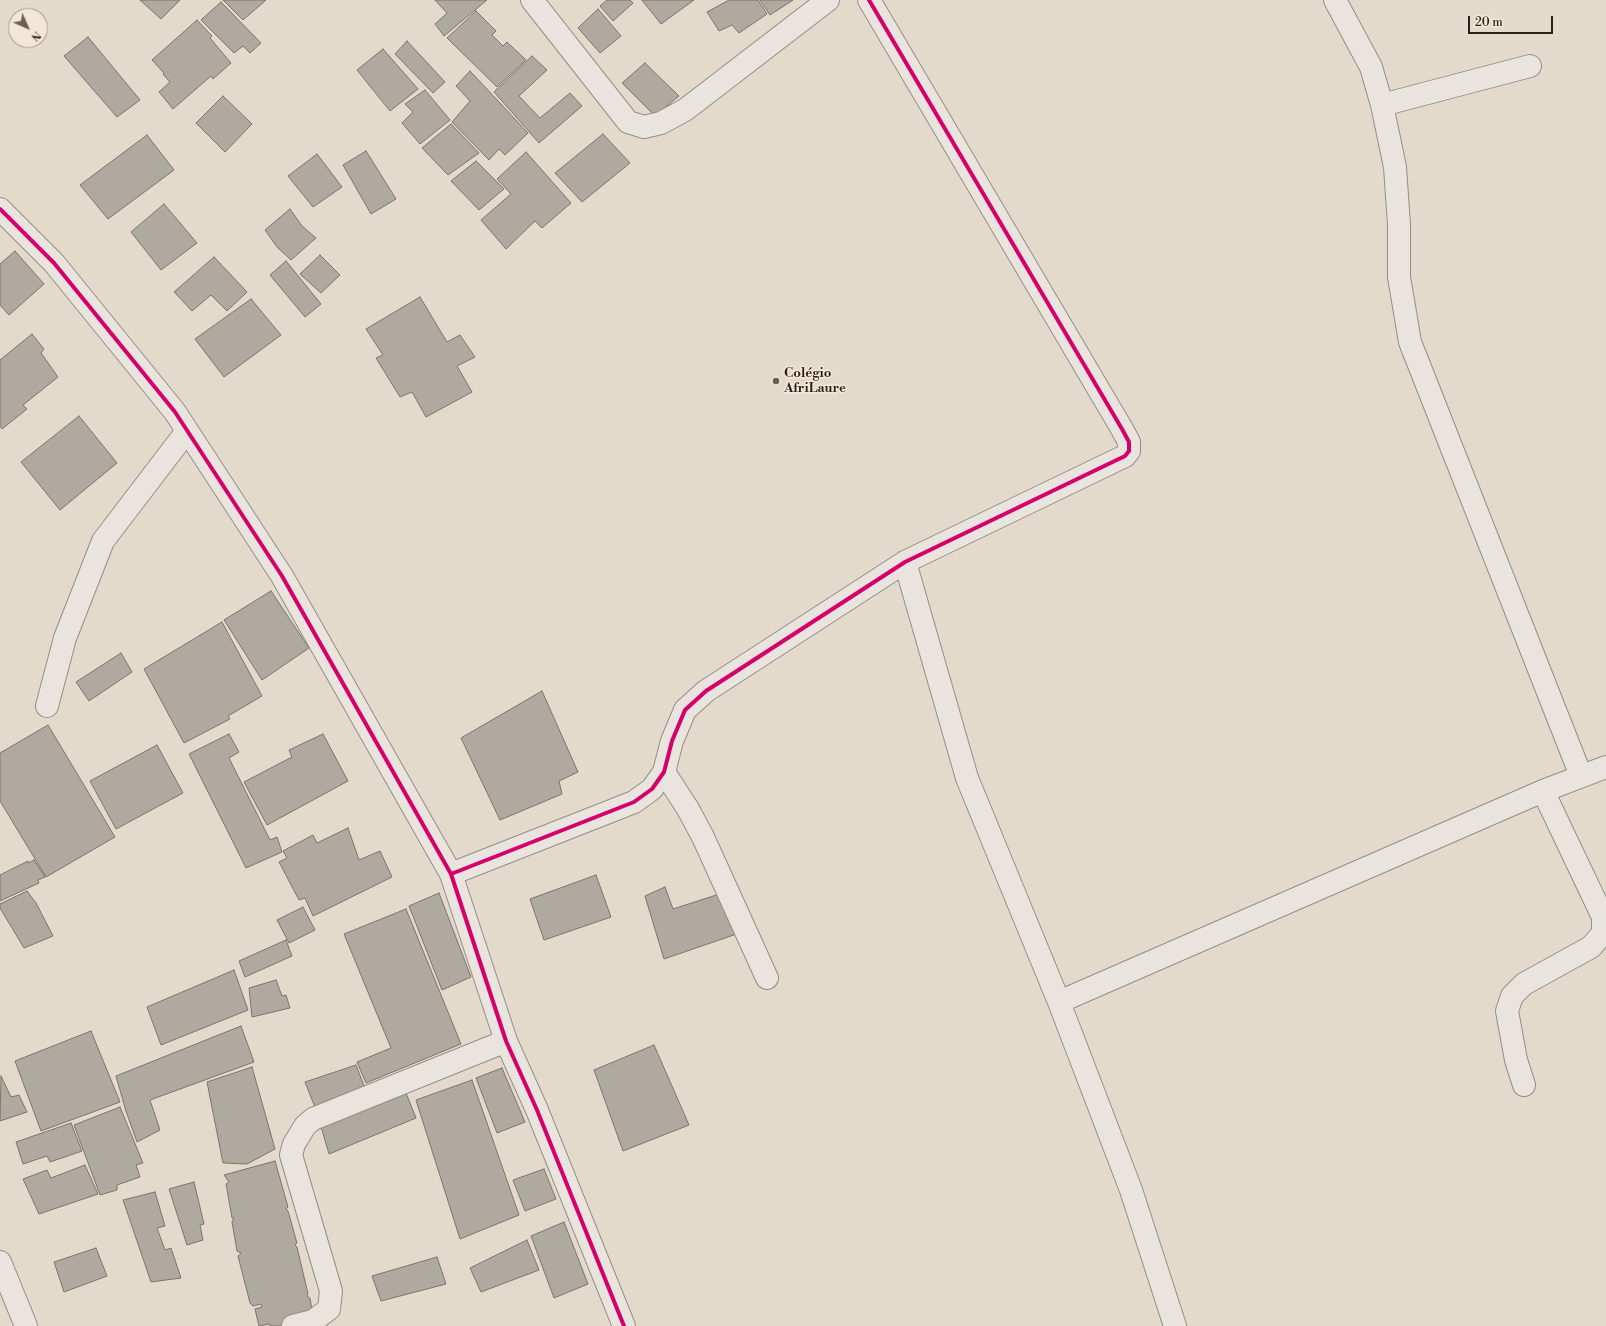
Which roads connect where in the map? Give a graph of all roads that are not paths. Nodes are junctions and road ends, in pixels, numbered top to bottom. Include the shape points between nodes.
1 (532, 0) edge
2 (828, 0) edge
3 (869, 0) edge
4 (1335, 0) edge
5 (1530, 66) dead end
6 (1382, 105) junction
7 (0, 209) edge
8 (188, 431) junction
9 (905, 562) junction
10 (47, 706) dead end
11 (1606, 767) edge
12 (664, 772) junction
13 (1581, 776) junction
14 (1543, 791) junction
15 (451, 874) junction
16 (767, 978) dead end
17 (1059, 1002) junction
18 (506, 1041) junction
19 (1524, 1085) dead end
20 (0, 1262) edge
21 (26, 1326) edge
22 (293, 1326) edge
23 (624, 1326) edge
24 (1176, 1326) edge

1 - 2 street via 628,122 644,127 661,123 685,110
3 - 9 street via 1129,442 1129,451 1125,456
4 - 6 street via 1371,67
5 - 6 street
6 - 13 street via 1395,167 1399,277 1410,342
7 - 8 street via 54,263
8 - 10 street via 103,541 65,638
8 - 15 street via 282,576
9 - 12 street via 706,691 685,710 672,740
9 - 17 street via 967,778
11 - 13 street
12 - 15 street via 652,789 634,802
12 - 16 street via 688,808 703,837
13 - 14 street
14 - 17 street
14 - 19 street via 1603,917 1603,933 1591,947 1524,984 1512,996 1507,1011 1516,1060
15 - 18 street
17 - 24 street via 1131,1190
18 - 22 street via 313,1119 305,1126 294,1144 291,1156 331,1290 329,1309 313,1321
18 - 23 street via 537,1110
20 - 21 street

